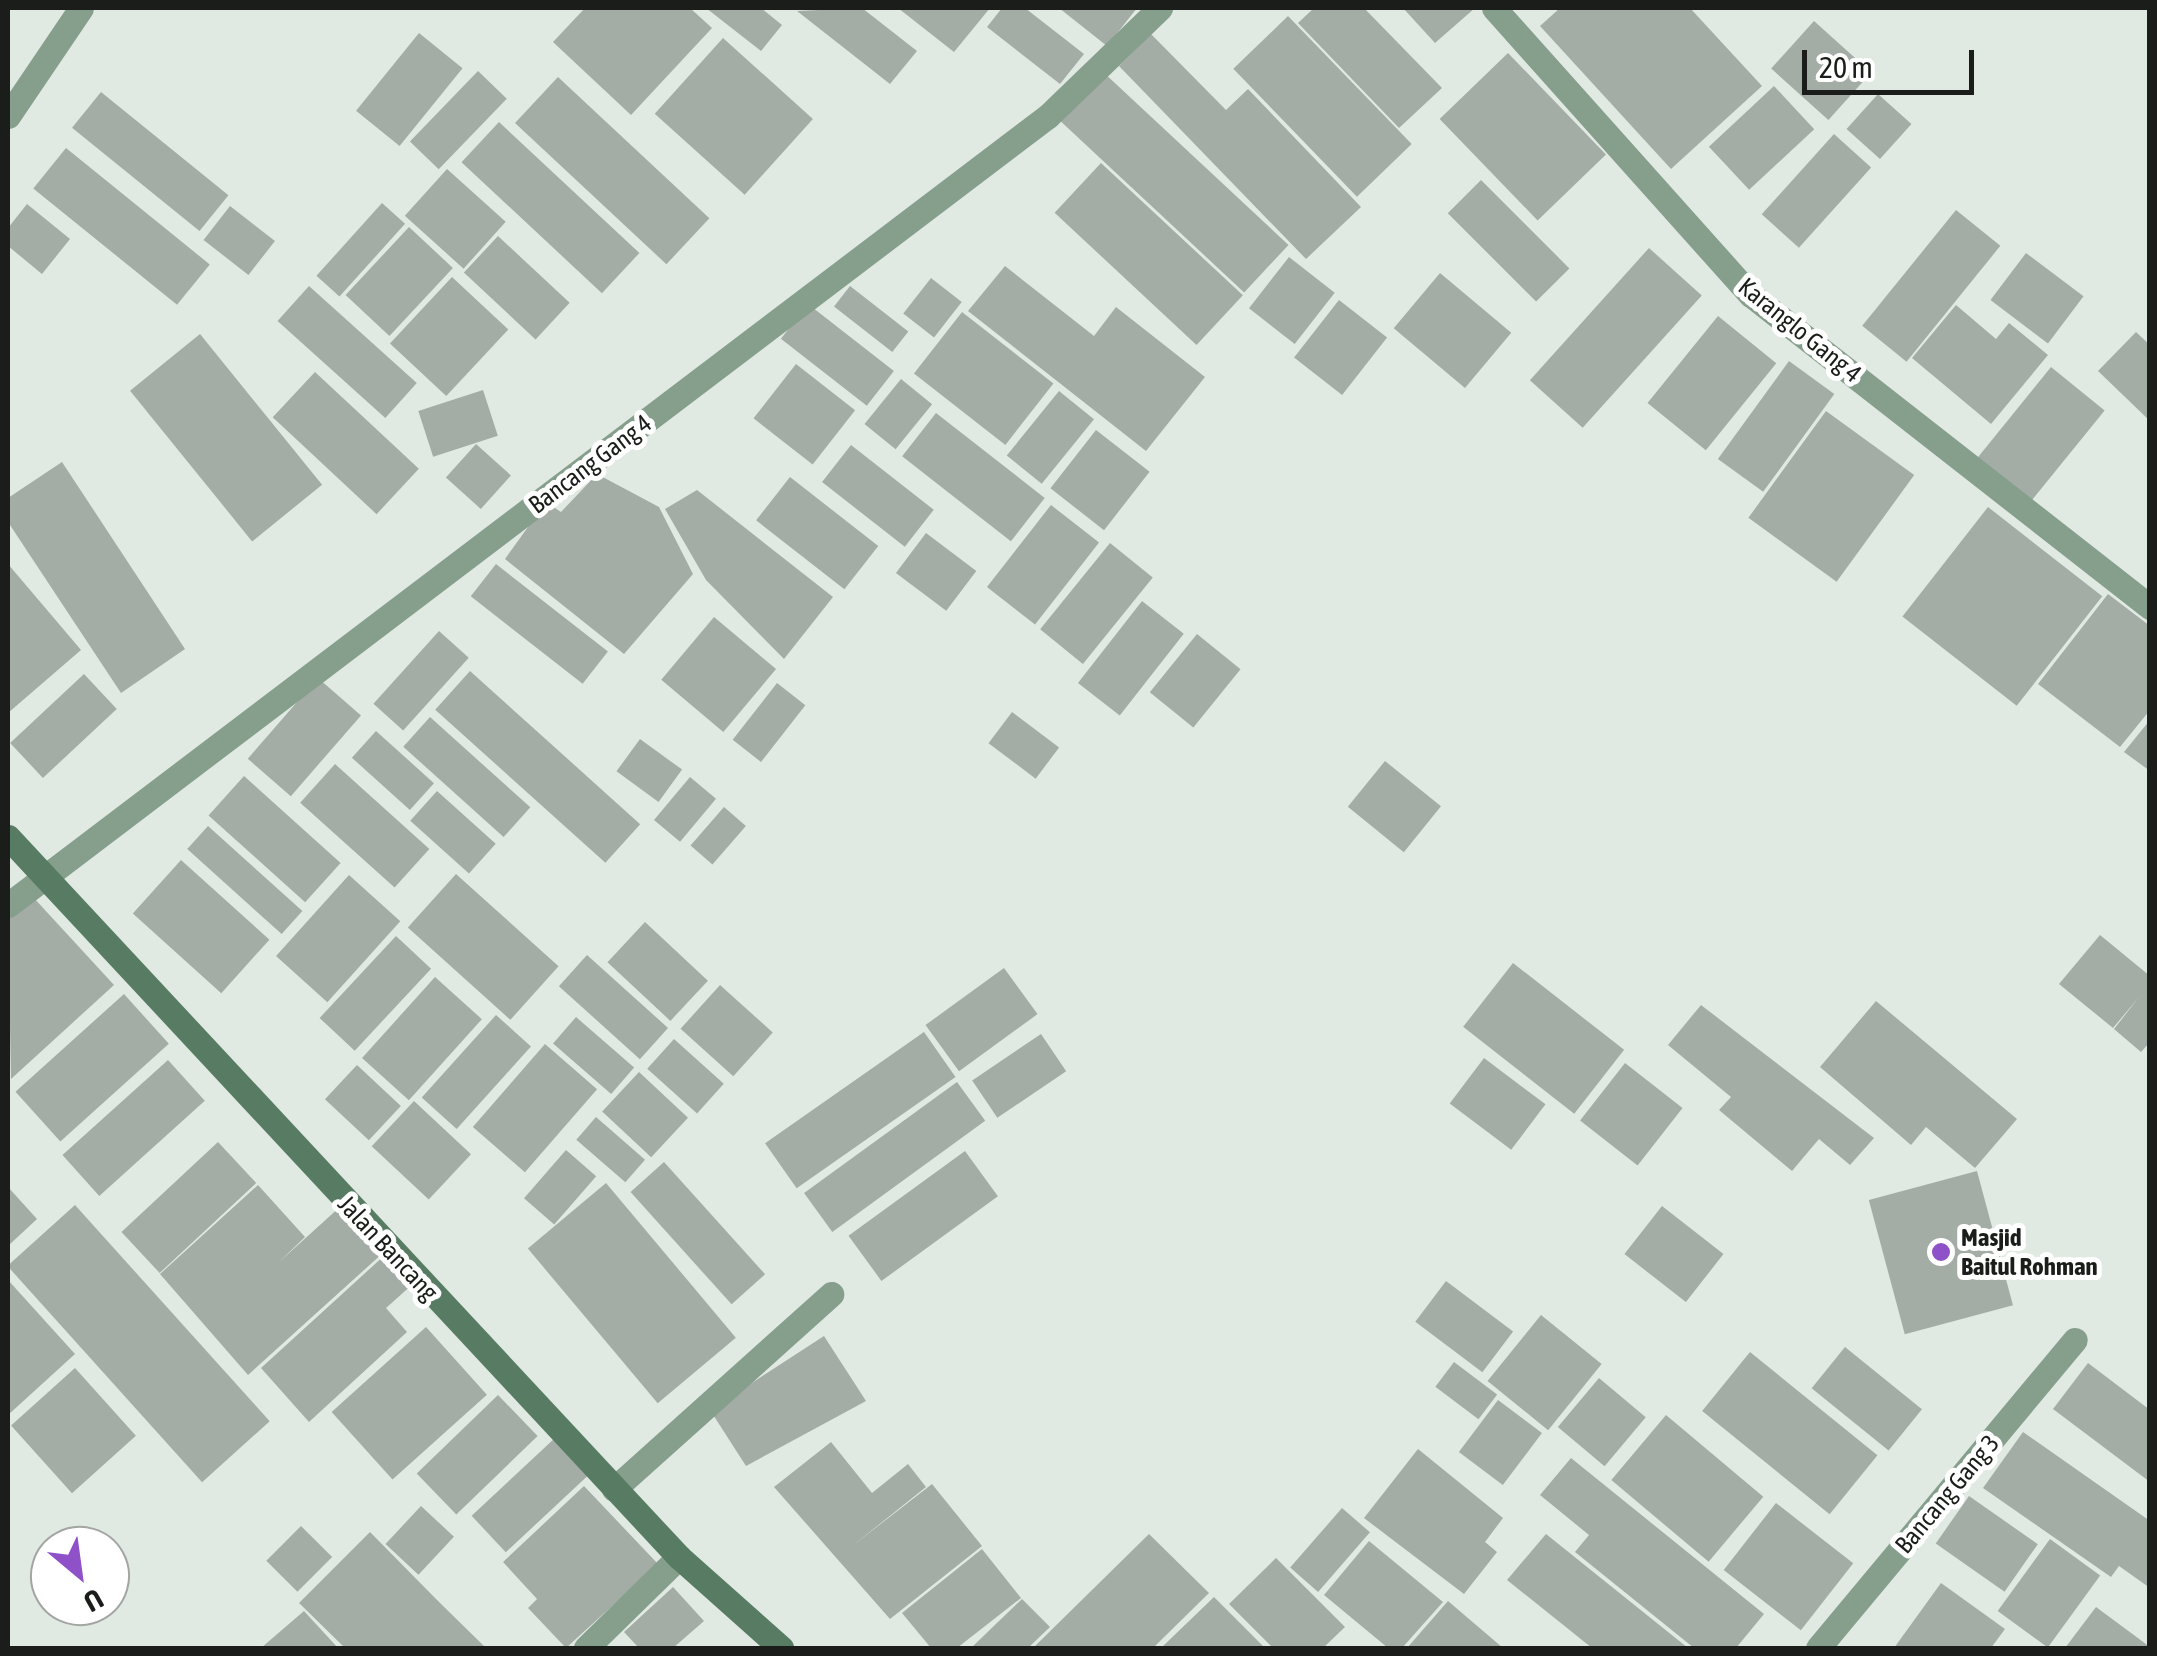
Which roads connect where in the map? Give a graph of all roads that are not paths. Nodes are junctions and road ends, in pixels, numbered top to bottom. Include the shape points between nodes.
1 (82, 8) edge
2 (1160, 8) edge
3 (1494, 8) edge
4 (8, 116) edge
5 (2150, 607) edge
6 (8, 837) edge
7 (40, 878) junction
8 (8, 905) edge
9 (831, 1294) dead end
10 (2075, 1340) dead end
11 (614, 1488) junction
12 (679, 1557) junction
13 (586, 1648) edge
14 (780, 1648) edge
15 (1818, 1648) edge

1 - 4 street
2 - 7 street, Bancang Gang 4 via 1048,116
3 - 5 street, Karanglo Gang 4 via 1751,295
6 - 7 street, Jalan Bancang
7 - 8 street, Bancang Gang 4
7 - 11 street, Jalan Bancang
9 - 11 street
10 - 15 street, Bancang Gang 3
11 - 12 street, Jalan Bancang
12 - 13 street
12 - 14 street, Jalan Bancang

